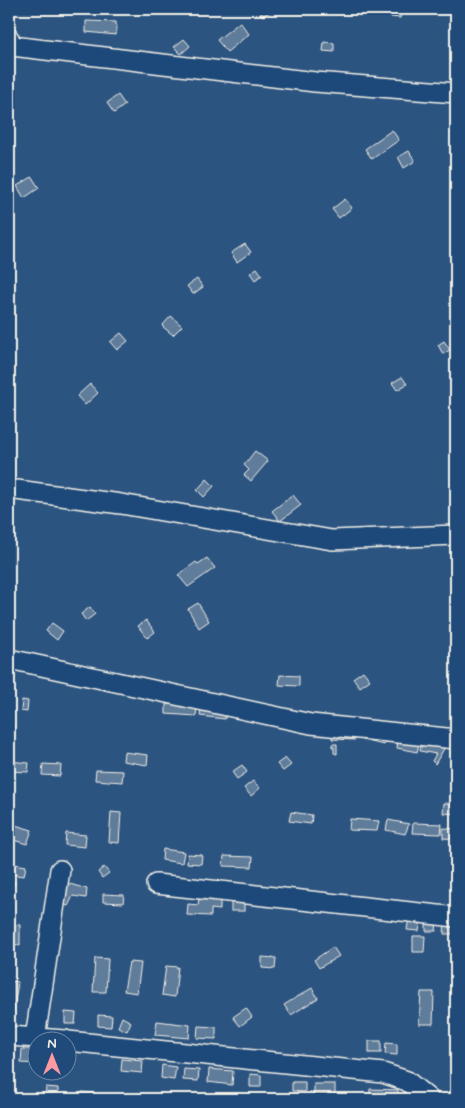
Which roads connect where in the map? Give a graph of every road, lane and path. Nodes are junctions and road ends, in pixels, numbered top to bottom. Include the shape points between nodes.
1 (9, 38) edge
2 (456, 93) edge
3 (9, 489) edge
4 (456, 535) edge
5 (9, 659) edge
6 (456, 739) edge
7 (60, 870) dead end
8 (156, 884) dead end
9 (456, 918) edge
10 (36, 1030) edge
11 (9, 1036) edge
12 (28, 1037) edge
13 (78, 1042) edge
14 (429, 1099) edge

1 - 2 street via 12,46 315,82
3 - 4 street via 121,504 332,540
5 - 6 street via 311,724
7 - 10 street
8 - 9 street
11 - 12 street
13 - 14 street via 383,1073 407,1081

